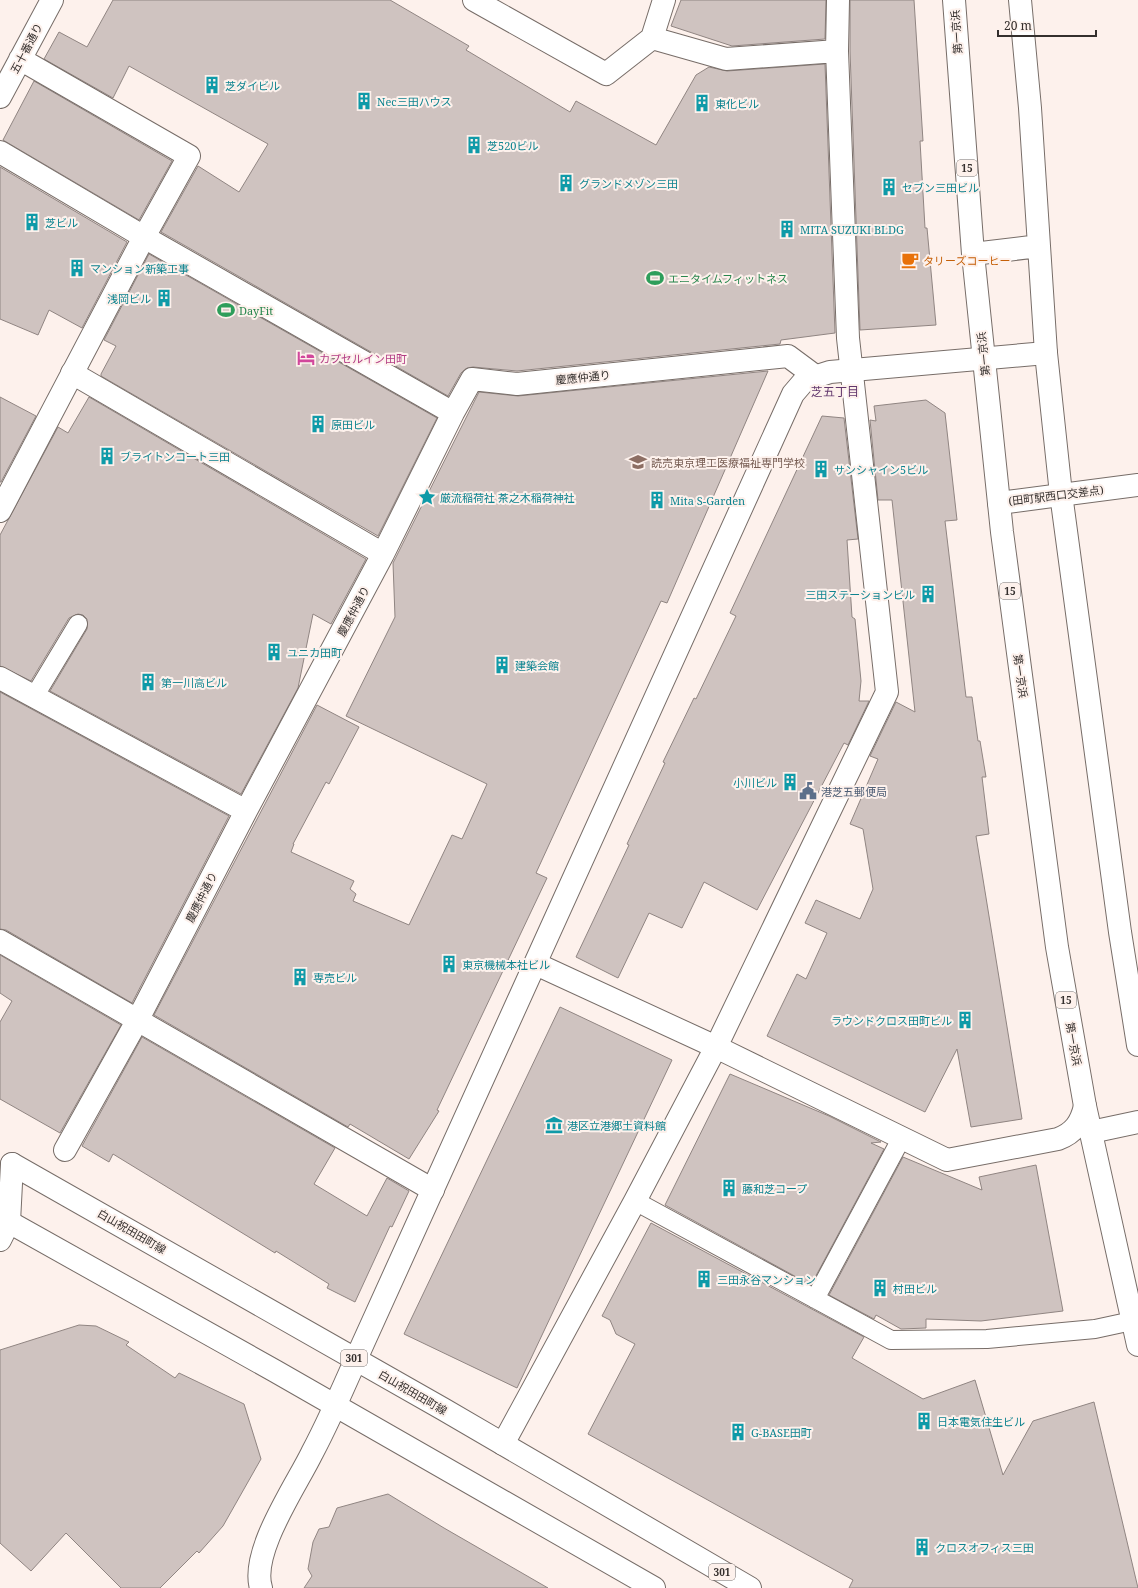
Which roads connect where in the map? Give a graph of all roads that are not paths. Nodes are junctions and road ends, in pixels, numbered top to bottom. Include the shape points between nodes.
1 (52, 0) edge
2 (474, 0) edge
3 (664, 0) edge
4 (838, 0) edge
5 (954, 0) edge
6 (1020, 0) edge
7 (652, 38) junction
8 (837, 51) junction
9 (20, 60) junction
10 (0, 97) edge
11 (0, 152) edge
12 (144, 237) junction
13 (1039, 246) junction
14 (973, 254) junction
15 (1046, 353) junction
16 (984, 358) junction
17 (851, 370) junction
18 (72, 374) junction
19 (814, 376) junction
20 (453, 413) junction
21 (1138, 485) edge
22 (1061, 494) junction
23 (999, 502) junction
24 (0, 511) edge
25 (383, 554) junction
26 (78, 624) dead end
27 (0, 678) edge
28 (34, 697) junction
29 (246, 811) junction
30 (0, 941) edge
31 (536, 964) junction
32 (137, 1021) junction
33 (1138, 1045) edge
34 (716, 1047) junction
35 (1085, 1106) junction
36 (1138, 1122) edge
37 (1091, 1132) junction
38 (901, 1139) junction
39 (65, 1150) dead end
40 (4, 1165) edge
41 (433, 1190) junction
42 (635, 1201) junction
43 (3, 1226) edge
44 (816, 1299) junction
45 (1132, 1320) junction
46 (1138, 1345) edge
47 (356, 1360) junction
48 (335, 1405) junction
49 (503, 1444) junction
50 (259, 1587) edge
51 (654, 1588) edge
52 (750, 1588) edge

1 - 9 main road, 五十番通り
2 - 7 main road via 606,74
3 - 7 main road
4 - 8 main road
5 - 14 main road, 第一京浜 / 15
6 - 13 main road
7 - 8 main road via 726,59
8 - 17 main road
9 - 10 main road, 五十番通り
9 - 12 main road via 189,156
11 - 12 main road
12 - 18 main road
12 - 20 main road
13 - 14 main road
13 - 15 main road
14 - 16 main road, 第一京浜 / 15
15 - 16 main road
15 - 22 main road
16 - 17 main road
16 - 23 main road, 第一京浜 / 15
17 - 19 main road
17 - 34 main road via 873,546 887,692
18 - 24 main road
18 - 25 main road
19 - 20 main road, 慶應仲通り via 788,356 517,384 472,379
19 - 31 main road via 798,386 789,402
20 - 25 main road, 慶應仲通り
21 - 22 main road, (田町駅西口交差点)
22 - 23 main road, (田町駅西口交差点)
22 - 33 main road via 1120,932
23 - 35 main road, 第一京浜 / 15 via 1057,947
25 - 29 main road, 慶應仲通り
26 - 28 lane
27 - 28 main road
28 - 29 main road
29 - 32 main road, 慶應仲通り
30 - 32 main road
31 - 34 main road
31 - 41 main road
32 - 39 main road, 慶應仲通り
32 - 41 main road
34 - 38 main road
34 - 42 main road
35 - 37 main road, 第一京浜 / 15
35 - 38 main road via 1082,1119 1068,1135 1058,1139 947,1160
36 - 37 main road
37 - 45 main road, 第一京浜 / 15
38 - 44 lane
40 - 43 main road
40 - 47 main road, 白山祝田田町線 / 301
41 - 47 main road
42 - 44 lane
42 - 49 main road
43 - 48 main road
44 - 45 lane via 891,1340 987,1339 1095,1329
45 - 46 main road, 第一京浜 / 15
47 - 48 main road
47 - 49 main road, 白山祝田田町線 / 301
48 - 50 main road via 273,1526 259,1571
48 - 51 main road
49 - 52 main road, 白山祝田田町線 / 301

